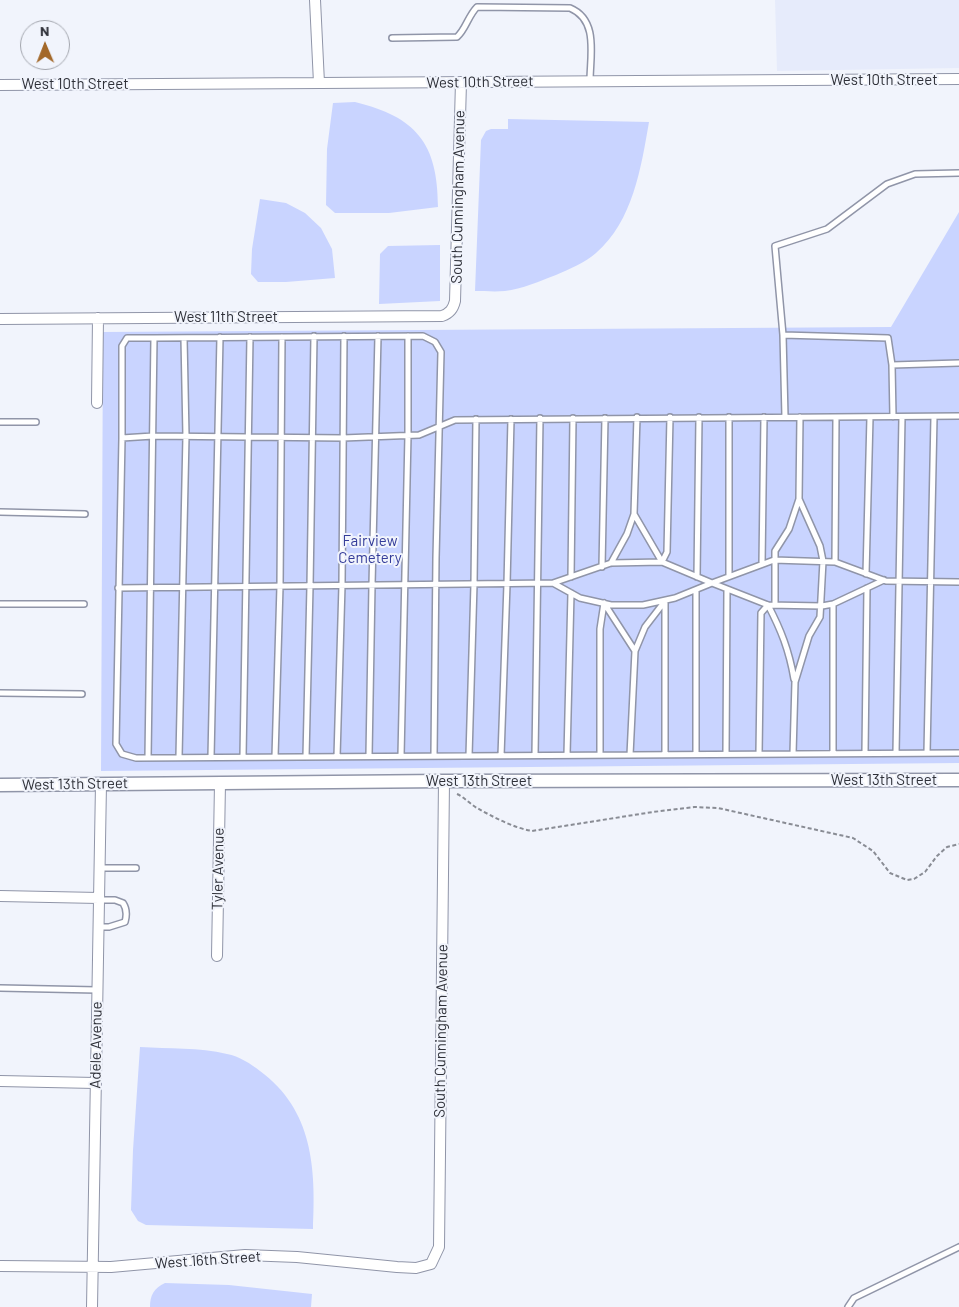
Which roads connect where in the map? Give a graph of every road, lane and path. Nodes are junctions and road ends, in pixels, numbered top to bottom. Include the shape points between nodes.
1 (315, 0) edge
2 (483, 0) edge
3 (483, 7) junction
4 (392, 38) dead end
5 (959, 79) edge
6 (590, 81) junction
7 (461, 82) junction
8 (319, 83) junction
9 (0, 85) edge
10 (959, 173) edge
11 (451, 311) joint
12 (98, 318) junction
13 (0, 319) edge
14 (783, 335) junction
15 (314, 336) junction
16 (344, 336) junction
17 (378, 336) junction
18 (408, 336) junction
19 (220, 337) junction
20 (250, 337) junction
21 (282, 337) junction
22 (154, 338) junction
23 (184, 338) junction
24 (959, 363) edge
25 (892, 365) junction
26 (97, 403) dead end
27 (934, 416) junction
28 (959, 416) edge
29 (636, 417) junction
30 (670, 417) junction
31 (699, 417) junction
32 (729, 417) junction
33 (764, 417) junction
34 (785, 417) junction
35 (800, 417) junction
36 (836, 417) junction
37 (870, 417) junction
38 (893, 417) junction
39 (902, 417) junction
40 (540, 418) junction
41 (572, 418) junction
42 (605, 418) junction
43 (476, 419) junction
44 (511, 419) junction
45 (0, 422) edge
46 (36, 422) dead end
47 (439, 427) junction
48 (408, 435) junction
49 (153, 436) junction
50 (186, 436) junction
51 (218, 437) junction
52 (312, 437) junction
53 (376, 437) junction
54 (122, 438) junction
55 (248, 438) junction
56 (282, 438) junction
57 (343, 438) junction
58 (800, 499) junction
59 (0, 512) edge
60 (85, 514) dead end
61 (634, 514) junction
62 (774, 560) junction
63 (823, 561) junction
64 (611, 562) junction
65 (662, 562) junction
66 (835, 562) junction
67 (762, 564) junction
68 (602, 567) junction
69 (866, 574) junction
70 (729, 576) junction
71 (571, 577) junction
72 (697, 577) junction
73 (884, 580) junction
74 (900, 582) junction
75 (931, 582) junction
76 (959, 582) edge
77 (538, 583) junction
78 (553, 583) junction
79 (712, 583) junction
80 (436, 584) junction
81 (474, 584) junction
82 (507, 584) junction
83 (342, 585) junction
84 (372, 585) junction
85 (405, 585) junction
86 (246, 586) junction
87 (280, 586) junction
88 (310, 586) junction
89 (182, 587) junction
90 (214, 587) junction
91 (118, 588) junction
92 (151, 588) junction
93 (867, 588) junction
94 (727, 589) junction
95 (696, 590) junction
96 (571, 593) junction
97 (665, 601) junction
98 (0, 604) edge
99 (84, 604) dead end
100 (604, 604) junction
101 (833, 604) junction
102 (768, 605) junction
103 (775, 605) junction
104 (822, 606) junction
105 (635, 651) junction
106 (795, 682) junction
107 (0, 693) edge
108 (82, 694) dead end
109 (865, 753) junction
110 (896, 753) junction
111 (928, 753) junction
112 (959, 753) edge
113 (665, 754) junction
114 (696, 754) junction
115 (726, 754) junction
116 (759, 754) junction
117 (793, 754) junction
118 (833, 754) junction
119 (567, 755) junction
120 (600, 755) junction
121 (630, 755) junction
122 (369, 756) junction
123 (402, 756) junction
124 (434, 756) junction
125 (469, 756) junction
126 (500, 756) junction
127 (535, 756) junction
128 (179, 757) junction
129 (212, 757) junction
130 (243, 757) junction
131 (276, 757) junction
132 (306, 757) junction
133 (338, 757) junction
134 (148, 758) junction
135 (959, 780) edge
136 (220, 783) junction
137 (101, 784) junction
138 (444, 784) junction
139 (0, 785) edge
140 (959, 844) edge
141 (100, 868) junction
142 (136, 868) dead end
143 (0, 896) edge
144 (99, 899) junction
145 (99, 928) junction
146 (217, 956) dead end
147 (0, 988) edge
148 (97, 990) junction
149 (0, 1081) edge
150 (95, 1083) junction
151 (959, 1247) edge
152 (0, 1266) edge
153 (92, 1267) junction
154 (416, 1268) joint
155 (92, 1307) edge
156 (848, 1307) edge

1 - 8 street
2 - 3 lane
3 - 4 lane via 473,11 456,37
3 - 6 lane via 570,8 576,11 591,33
5 - 6 street, West 10th Street
6 - 7 street, West 10th Street
7 - 8 street, West 10th Street
7 - 11 street, South Cunningham Avenue via 455,300
8 - 9 street, West 10th Street
10 - 14 lane via 915,174 888,184 828,229 774,246
11 - 12 street, West 11th Street via 442,316
12 - 13 street, West 11th Street
12 - 26 street
14 - 25 lane via 888,338
14 - 34 lane
15 - 16 lane
15 - 21 lane
15 - 52 lane
16 - 17 lane
16 - 57 lane
17 - 18 lane
17 - 53 lane
18 - 47 lane via 424,336 435,342 441,352
18 - 48 lane
19 - 20 lane
19 - 23 lane
19 - 51 lane
20 - 21 lane
20 - 55 lane
21 - 56 lane
22 - 23 lane
22 - 49 lane
22 - 54 lane via 127,338 122,346
23 - 50 lane
24 - 25 lane
25 - 38 lane
27 - 28 lane
27 - 39 lane
27 - 75 lane
29 - 30 lane
29 - 42 lane
29 - 61 lane
30 - 31 lane
30 - 65 lane via 667,552
31 - 32 lane
31 - 72 lane
32 - 33 lane
32 - 70 lane
33 - 34 lane
33 - 67 lane
34 - 35 lane
35 - 36 lane
35 - 58 lane
36 - 37 lane
36 - 66 lane
37 - 38 lane
37 - 69 lane
38 - 39 lane
39 - 74 lane
40 - 41 lane
40 - 44 lane
40 - 77 lane
41 - 42 lane
41 - 71 lane
42 - 68 lane
43 - 44 lane
43 - 47 lane via 455,420
43 - 81 lane
44 - 82 lane
45 - 46 lane
47 - 48 lane via 419,435
47 - 80 lane
48 - 53 lane
48 - 85 lane
49 - 50 lane
49 - 54 lane
49 - 92 lane
50 - 51 lane
50 - 89 lane
51 - 55 lane
51 - 90 lane
52 - 56 lane
52 - 57 lane
52 - 88 lane
53 - 57 lane
53 - 84 lane
54 - 91 lane
55 - 56 lane
55 - 86 lane
56 - 87 lane
57 - 83 lane
58 - 62 lane via 789,529 775,551
58 - 63 lane
59 - 60 lane
61 - 64 lane
61 - 65 lane
62 - 63 lane
62 - 67 lane
62 - 103 lane
63 - 66 lane
63 - 104 lane
64 - 65 lane
64 - 68 lane
65 - 72 lane
66 - 69 lane
67 - 70 lane
68 - 71 lane
69 - 73 lane
70 - 79 lane
71 - 78 lane
72 - 79 lane
73 - 74 lane
73 - 93 lane
74 - 75 lane
74 - 110 lane
75 - 76 lane
75 - 111 lane
77 - 78 lane
77 - 82 lane
77 - 127 lane
78 - 96 lane
79 - 94 lane
79 - 95 lane
80 - 81 lane
80 - 85 lane
80 - 124 lane
81 - 82 lane
81 - 125 lane
82 - 126 lane
83 - 84 lane
83 - 88 lane
83 - 133 lane
84 - 85 lane
84 - 122 lane
85 - 123 lane
86 - 87 lane
86 - 90 lane
86 - 130 lane
87 - 88 lane
87 - 131 lane
88 - 132 lane
89 - 90 lane
89 - 92 lane
89 - 128 lane
90 - 129 lane
91 - 92 lane
91 - 134 lane via 116,744 122,754
92 - 134 lane
93 - 101 lane
93 - 109 lane
94 - 102 lane
94 - 115 lane
95 - 97 lane
95 - 114 lane
96 - 100 lane
96 - 119 lane
97 - 100 lane via 643,606
97 - 105 lane via 645,627
97 - 113 lane
98 - 99 lane
100 - 105 lane
100 - 120 lane via 600,629
101 - 104 lane
101 - 118 lane
102 - 103 lane
102 - 106 lane via 782,631
102 - 116 lane via 761,613
103 - 104 lane
104 - 106 lane
105 - 121 lane
106 - 117 lane
107 - 108 lane
109 - 110 lane
109 - 118 lane
110 - 111 lane
111 - 112 lane
113 - 114 lane
113 - 121 lane
114 - 115 lane
115 - 116 lane
116 - 117 lane
117 - 118 lane
119 - 120 lane
119 - 127 lane
120 - 121 lane
122 - 123 lane
122 - 133 lane
123 - 124 lane
124 - 125 lane
125 - 126 lane
126 - 127 lane
128 - 129 lane
128 - 134 lane
129 - 130 lane
130 - 131 lane
131 - 132 lane
132 - 133 lane
135 - 138 street, West 13th Street
136 - 137 street, West 13th Street
136 - 138 street, West 13th Street
136 - 146 street, Tyler Avenue
137 - 139 street, West 13th Street
137 - 141 street, Adele Avenue
138 - 140 path via 477,808 532,831 694,807 732,810 853,838 873,851 890,873 907,880 925,872 948,847
138 - 154 street, South Cunningham Avenue via 439,1247 431,1264
141 - 142 lane
141 - 144 street, Adele Avenue
143 - 144 street
144 - 145 street, Adele Avenue
144 - 145 lane via 115,900 126,908 125,922
145 - 148 street, Adele Avenue
147 - 148 lane
148 - 150 street, Adele Avenue
149 - 150 street
150 - 153 street, Adele Avenue
151 - 156 lane via 854,1298
152 - 153 street, West 16th Street
153 - 154 street, West 16th Street via 126,1267 245,1255
153 - 155 street, Adele Avenue

